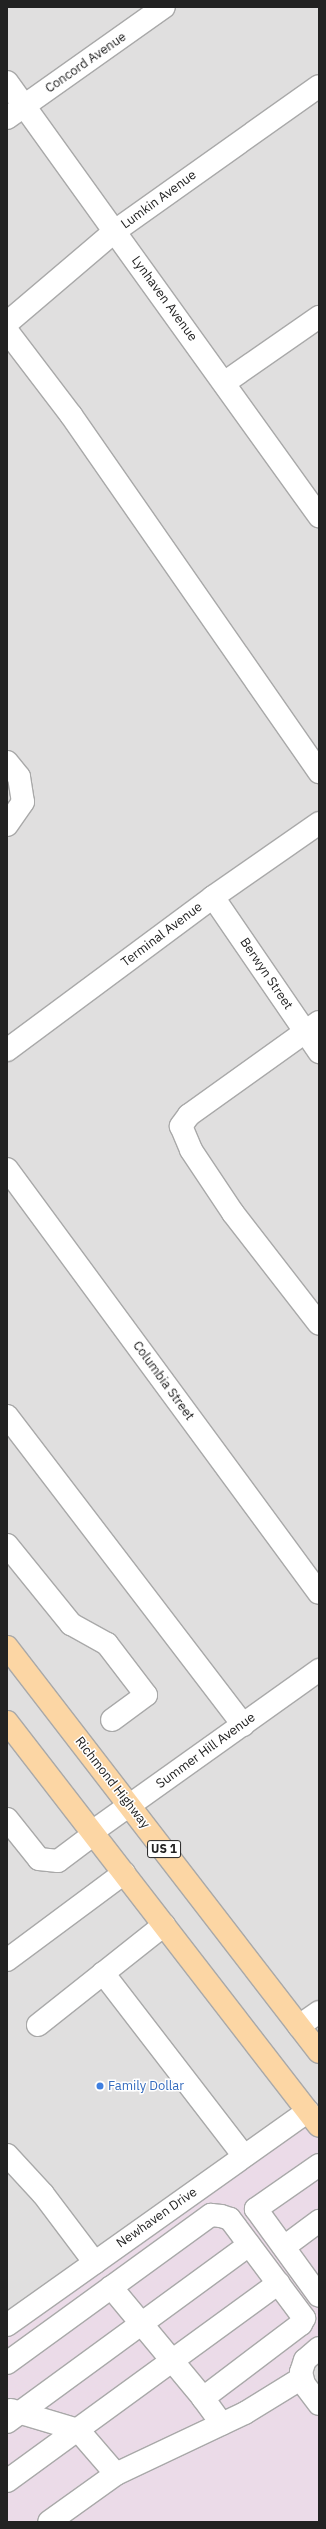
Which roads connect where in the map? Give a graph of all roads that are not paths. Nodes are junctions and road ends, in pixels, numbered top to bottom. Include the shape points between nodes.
1 (164, 7) edge
2 (7, 82) edge
3 (319, 86) edge
4 (15, 112) edge
5 (115, 231) junction
6 (319, 317) edge
7 (7, 323) edge
8 (7, 331) edge
9 (224, 383) junction
10 (319, 516) edge
11 (7, 762) edge
12 (319, 772) edge
13 (319, 823) edge
14 (7, 825) edge
15 (213, 897) junction
16 (312, 1027) edge
17 (7, 1050) edge
18 (319, 1052) edge
19 (7, 1169) edge
20 (319, 1324) edge
21 (7, 1416) edge
22 (7, 1545) edge
23 (319, 1592) edge
24 (7, 1647) edge
25 (319, 1670) edge
26 (112, 1720) dead end
27 (7, 1722) edge
28 (243, 1725) junction
29 (130, 1806) junction
30 (7, 1819) edge
31 (93, 1833) junction
32 (124, 1874) junction
33 (164, 1925) junction
34 (7, 1960) edge
35 (103, 1973) junction
36 (319, 2012) edge
37 (38, 2025) dead end
38 (299, 2026) junction
39 (319, 2052) edge
40 (313, 2118) edge
41 (7, 2155) edge
42 (244, 2156) junction
43 (319, 2165) edge
44 (319, 2221) edge
45 (249, 2245) junction
46 (284, 2247) junction
47 (94, 2263) junction
48 (279, 2283) junction
49 (111, 2287) junction
50 (319, 2296) edge
51 (7, 2325) edge
52 (142, 2325) junction
53 (319, 2348) edge
54 (173, 2362) junction
55 (7, 2363) edge
56 (302, 2378) junction
57 (203, 2398) junction
58 (319, 2404) edge
59 (11, 2415) edge
60 (222, 2424) junction
61 (78, 2430) junction
62 (116, 2474) junction
63 (7, 2481) edge
64 (49, 2522) edge

1 - 4 street, Concord Avenue
2 - 4 street, Lynhaven Avenue
3 - 5 street, Lumkin Avenue
4 - 5 street, Lynhaven Avenue
5 - 7 street, Lumkin Avenue
5 - 9 street, Lynhaven Avenue
6 - 9 street
8 - 12 street via 71,415
9 - 10 street, Lynhaven Avenue
11 - 14 street via 19,778 23,802
13 - 15 street, Terminal Avenue
15 - 16 street, Berwyn Street
15 - 17 street, Terminal Avenue
16 - 18 street, Berwyn Street
16 - 20 street via 189,1115 181,1126 191,1150 233,1214
19 - 23 street, Columbia Street
21 - 28 street
22 - 26 street via 71,1624 107,1644 146,1695
24 - 29 main road, Richmond Highway / US 1
25 - 28 street, Summer Hill Avenue
27 - 31 main road
28 - 29 street, Summer Hill Avenue
29 - 31 street, Summer Hill Avenue
29 - 38 main road, Richmond Highway / US 1
30 - 31 street, Summer Hill Avenue via 39,1859 58,1861
31 - 32 main road
32 - 33 main road
32 - 34 street
33 - 35 street
33 - 40 main road
35 - 37 street
35 - 42 street
36 - 38 street
38 - 39 main road, Richmond Highway / US 1
40 - 42 street, Newhaven Drive
41 - 47 street via 43,2194
42 - 47 street, Newhaven Drive
43 - 46 street via 256,2209
44 - 46 street
45 - 48 street
45 - 49 street via 230,2219 211,2215
45 - 52 street
46 - 50 street
47 - 51 street, Newhaven Drive
48 - 54 street
48 - 57 street via 301,2311 301,2324
49 - 52 street
49 - 55 street
52 - 54 street
52 - 59 street
53 - 56 street via 305,2360
54 - 57 street
54 - 61 street
56 - 58 street
56 - 60 street
57 - 60 street
59 - 61 street
60 - 62 street
61 - 62 street
61 - 63 street
62 - 64 street

